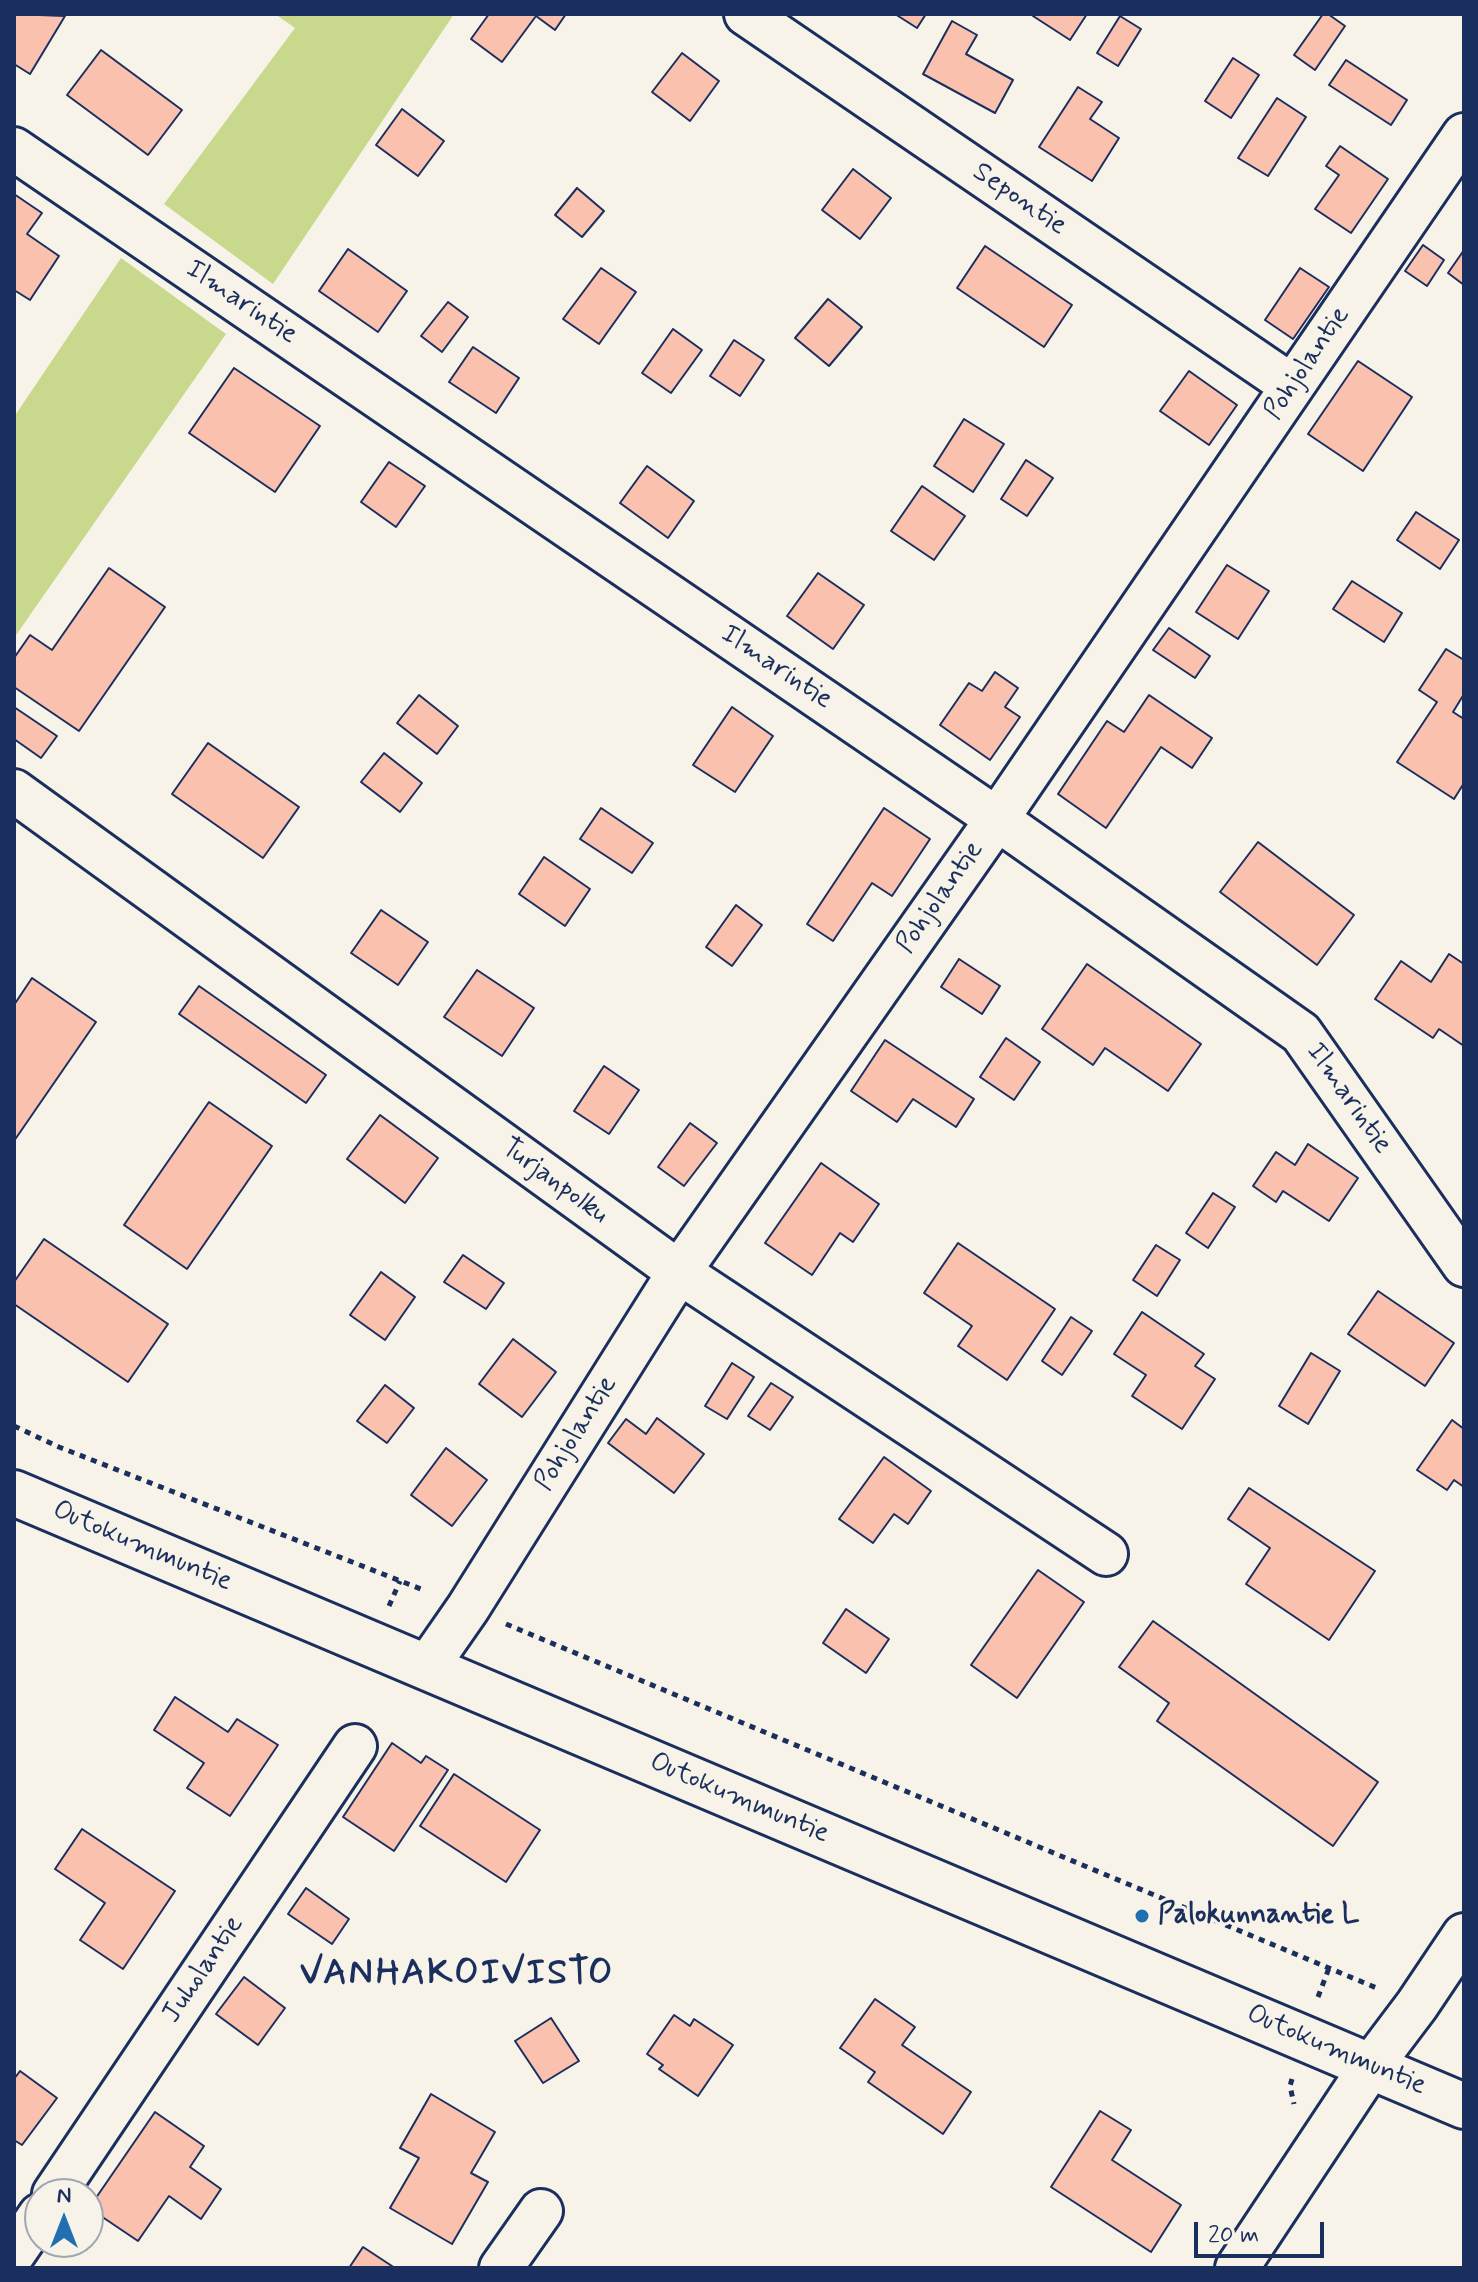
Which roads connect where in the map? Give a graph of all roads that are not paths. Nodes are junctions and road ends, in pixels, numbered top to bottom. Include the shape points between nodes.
1 (746, 14) edge
2 (1464, 135) edge
3 (14, 149) edge
4 (1292, 386) junction
5 (14, 791) edge
6 (997, 819) junction
7 (1464, 1265) edge
8 (679, 1272) junction
9 (14, 1493) edge
10 (1106, 1554) dead end
11 (427, 1667) junction
12 (355, 1746) dead end
13 (1464, 1935) edge
14 (1371, 2066) junction
15 (1464, 2106) edge
16 (65, 2178) edge
17 (541, 2211) dead end
18 (501, 2268) edge
19 (1237, 2268) edge

1 - 4 street, Sepontie
2 - 4 street, Pohjolantie
3 - 6 street, Ilmarintie
4 - 6 street, Pohjolantie
5 - 8 street, Turjanpolku
6 - 7 street, Ilmarintie via 1301,1033
6 - 8 street, Pohjolantie
8 - 10 street, Turjanpolku
8 - 11 street, Pohjolantie
9 - 11 main road, Outokummuntie
11 - 14 main road, Outokummuntie
12 - 16 street, Juholantie
13 - 14 street
14 - 15 main road, Outokummuntie
14 - 19 street
17 - 18 street

